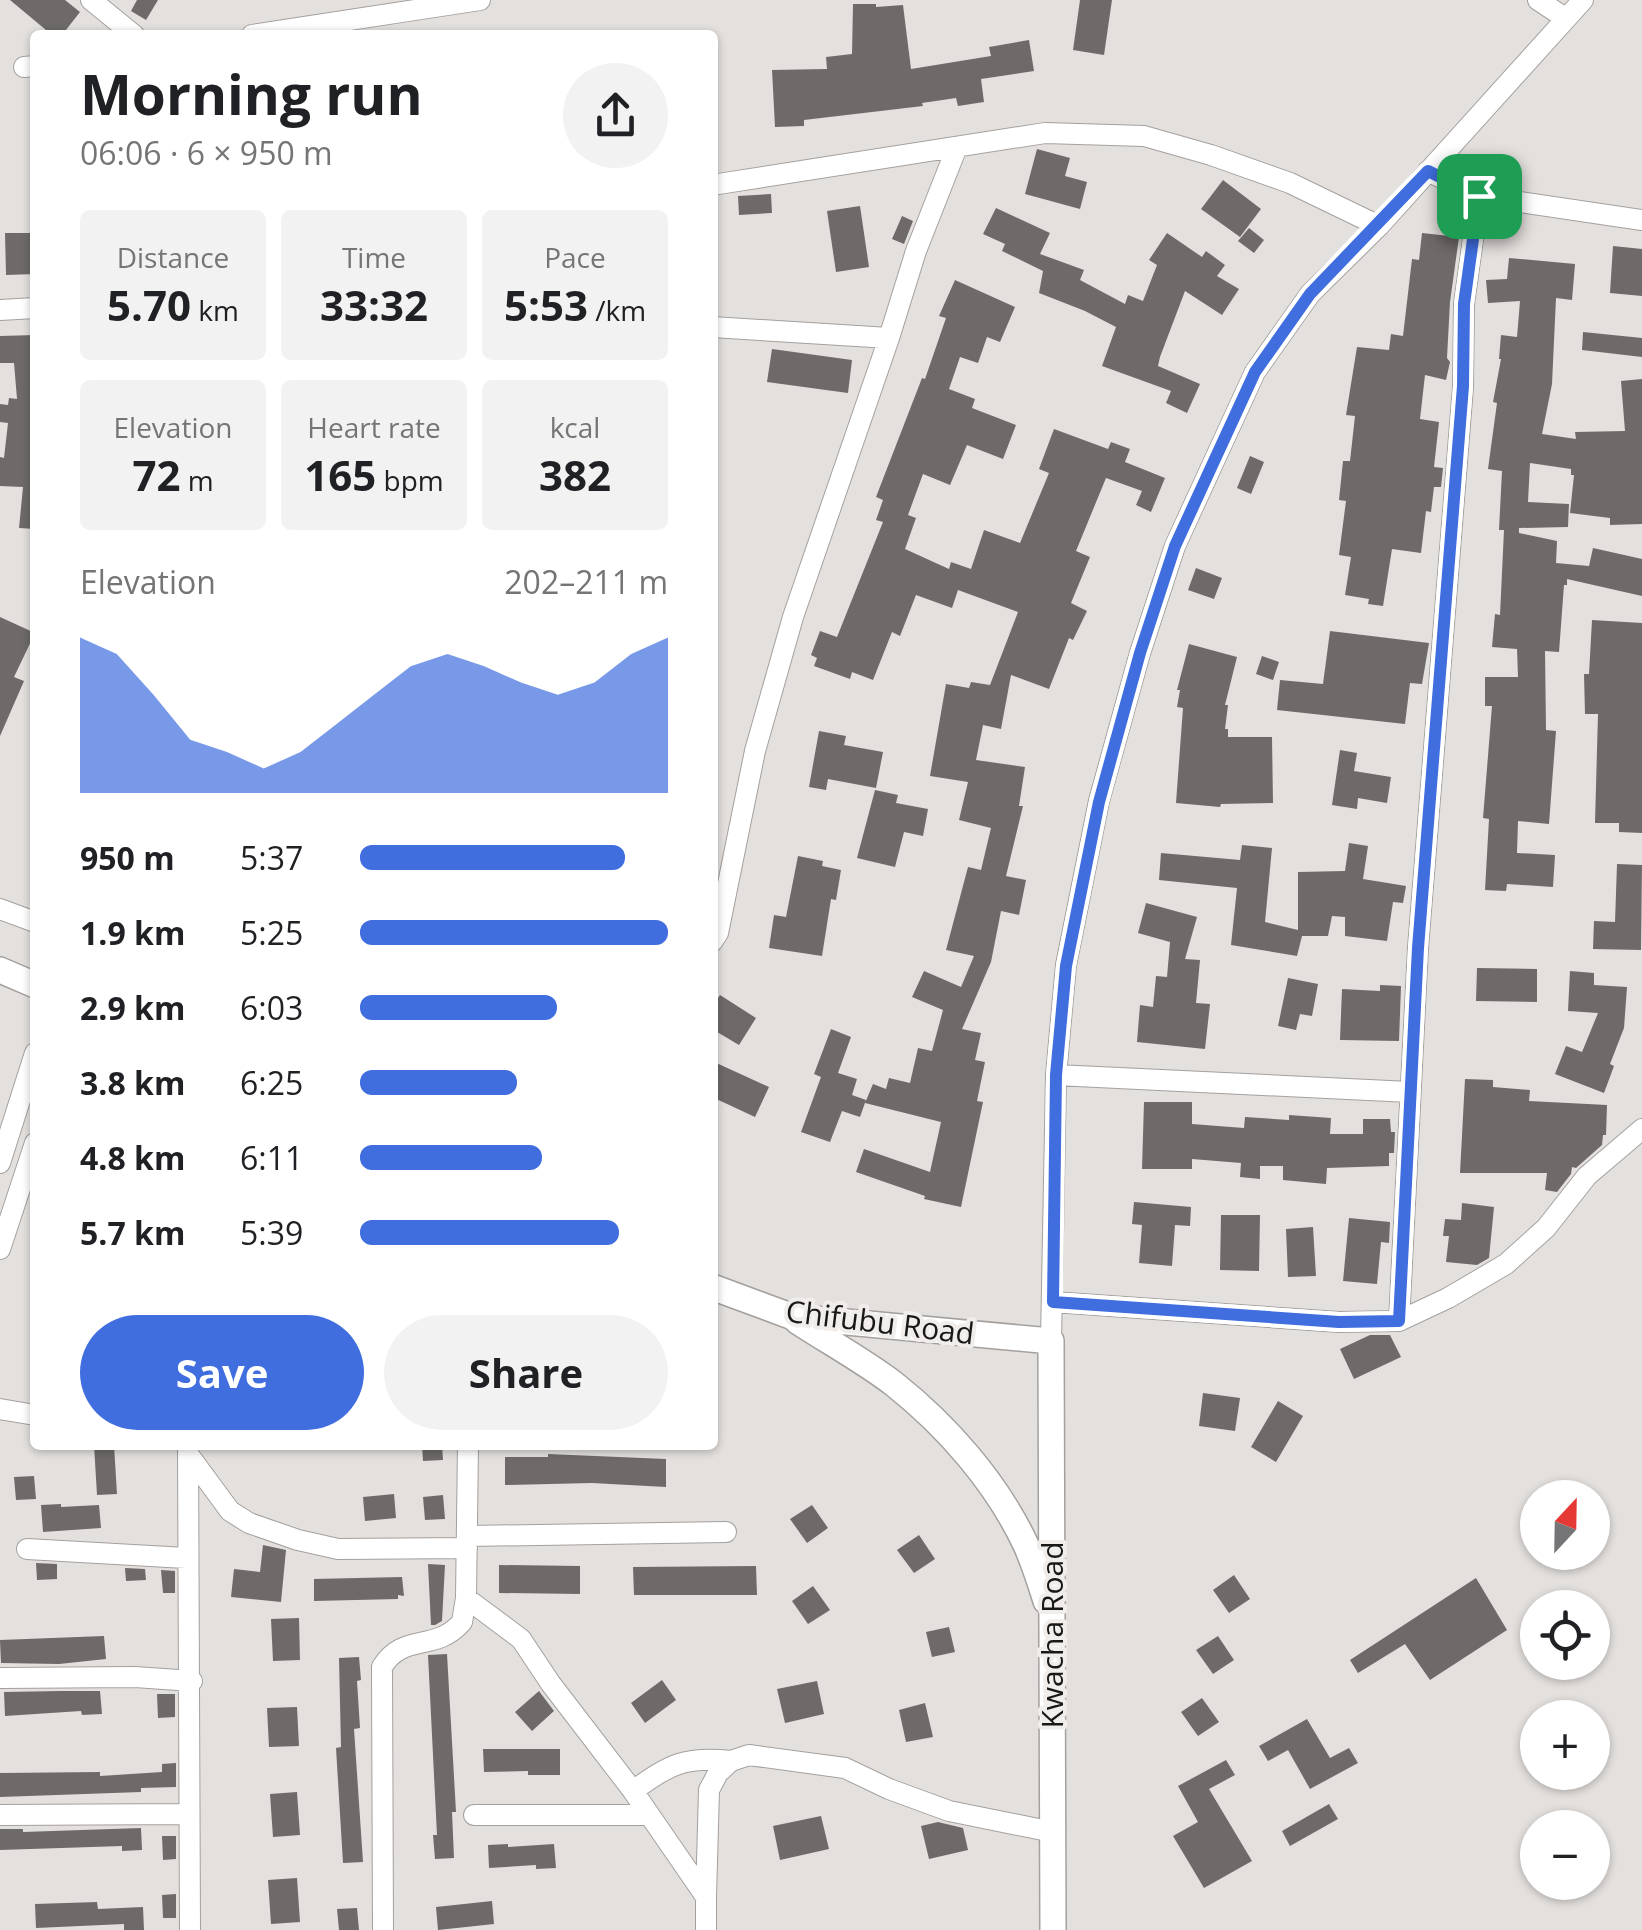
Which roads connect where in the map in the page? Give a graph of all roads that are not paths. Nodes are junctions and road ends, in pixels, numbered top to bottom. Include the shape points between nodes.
1 (90, 0) edge
2 (480, 0) edge
3 (1538, 0) edge
4 (1583, 0) edge
5 (1565, 18) junction
6 (128, 30) edge
7 (285, 30) edge
8 (957, 146) junction
9 (1428, 171) junction
10 (718, 183) edge
11 (1479, 196) junction
12 (1642, 220) edge
13 (1379, 226) junction
14 (30, 308) edge
15 (0, 310) edge
16 (718, 328) edge
17 (889, 338) junction
18 (0, 909) edge
19 (30, 920) edge
20 (718, 934) edge
21 (0, 970) edge
22 (30, 983) edge
23 (30, 1066) edge
24 (1056, 1075) junction
25 (1410, 1092) junction
26 (1642, 1130) edge
27 (4, 1135) edge
28 (30, 1159) edge
29 (0, 1163) edge
30 (1, 1246) edge
31 (718, 1290) edge
32 (1053, 1302) junction
33 (792, 1318) junction
34 (1399, 1321) junction
35 (1051, 1341) junction
36 (0, 1410) edge
37 (30, 1414) edge
38 (188, 1450) edge
39 (189, 1450) edge
40 (468, 1450) edge
41 (726, 1532) dead end
42 (467, 1542) junction
43 (27, 1549) dead end
44 (186, 1558) junction
45 (466, 1598) junction
46 (1053, 1620) junction
47 (0, 1678) edge
48 (192, 1681) junction
49 (731, 1761) junction
50 (633, 1791) junction
51 (188, 1814) junction
52 (0, 1815) edge
53 (474, 1815) dead end
54 (647, 1815) junction
55 (1053, 1832) junction
56 (706, 1897) junction
57 (190, 1930) edge
58 (383, 1930) edge
59 (706, 1930) edge
60 (1053, 1930) edge

1 - 6 street
2 - 7 street
3 - 5 street
4 - 5 street
5 - 9 street
8 - 10 street
8 - 13 street via 1046,133 1144,136 1290,183
8 - 17 street
9 - 11 street
9 - 13 street
11 - 12 street
11 - 25 street via 1464,304
13 - 24 street via 1310,294 1255,372 1175,546 1099,802 1066,966
14 - 15 street
16 - 17 street
17 - 20 street via 793,617 755,751
18 - 19 street
21 - 22 main road
23 - 27 street
24 - 25 street
24 - 32 street
25 - 34 street
26 - 34 street via 1586,1176 1546,1228 1506,1264
27 - 29 street
28 - 30 street
31 - 33 main road, Chifubu Road
32 - 34 street
32 - 35 street
33 - 35 main road, Chifubu Road
33 - 46 main road via 892,1383 981,1472 1026,1545
35 - 46 main road, Kwacha Road
36 - 37 street
38 - 44 street
39 - 42 street via 230,1511 249,1523 338,1550
40 - 42 street
41 - 42 street
42 - 45 street
43 - 44 street
44 - 48 street
45 - 50 street via 521,1639
45 - 58 street via 454,1631 391,1653 382,1667
46 - 55 main road, Kwacha Road
47 - 48 street
48 - 51 street
49 - 50 street via 677,1762
49 - 55 street via 748,1755 845,1768 949,1810
49 - 56 street via 708,1790
50 - 54 street
51 - 52 street
51 - 57 street
53 - 54 street
54 - 56 street
55 - 60 main road, Kwacha Road
56 - 59 street

